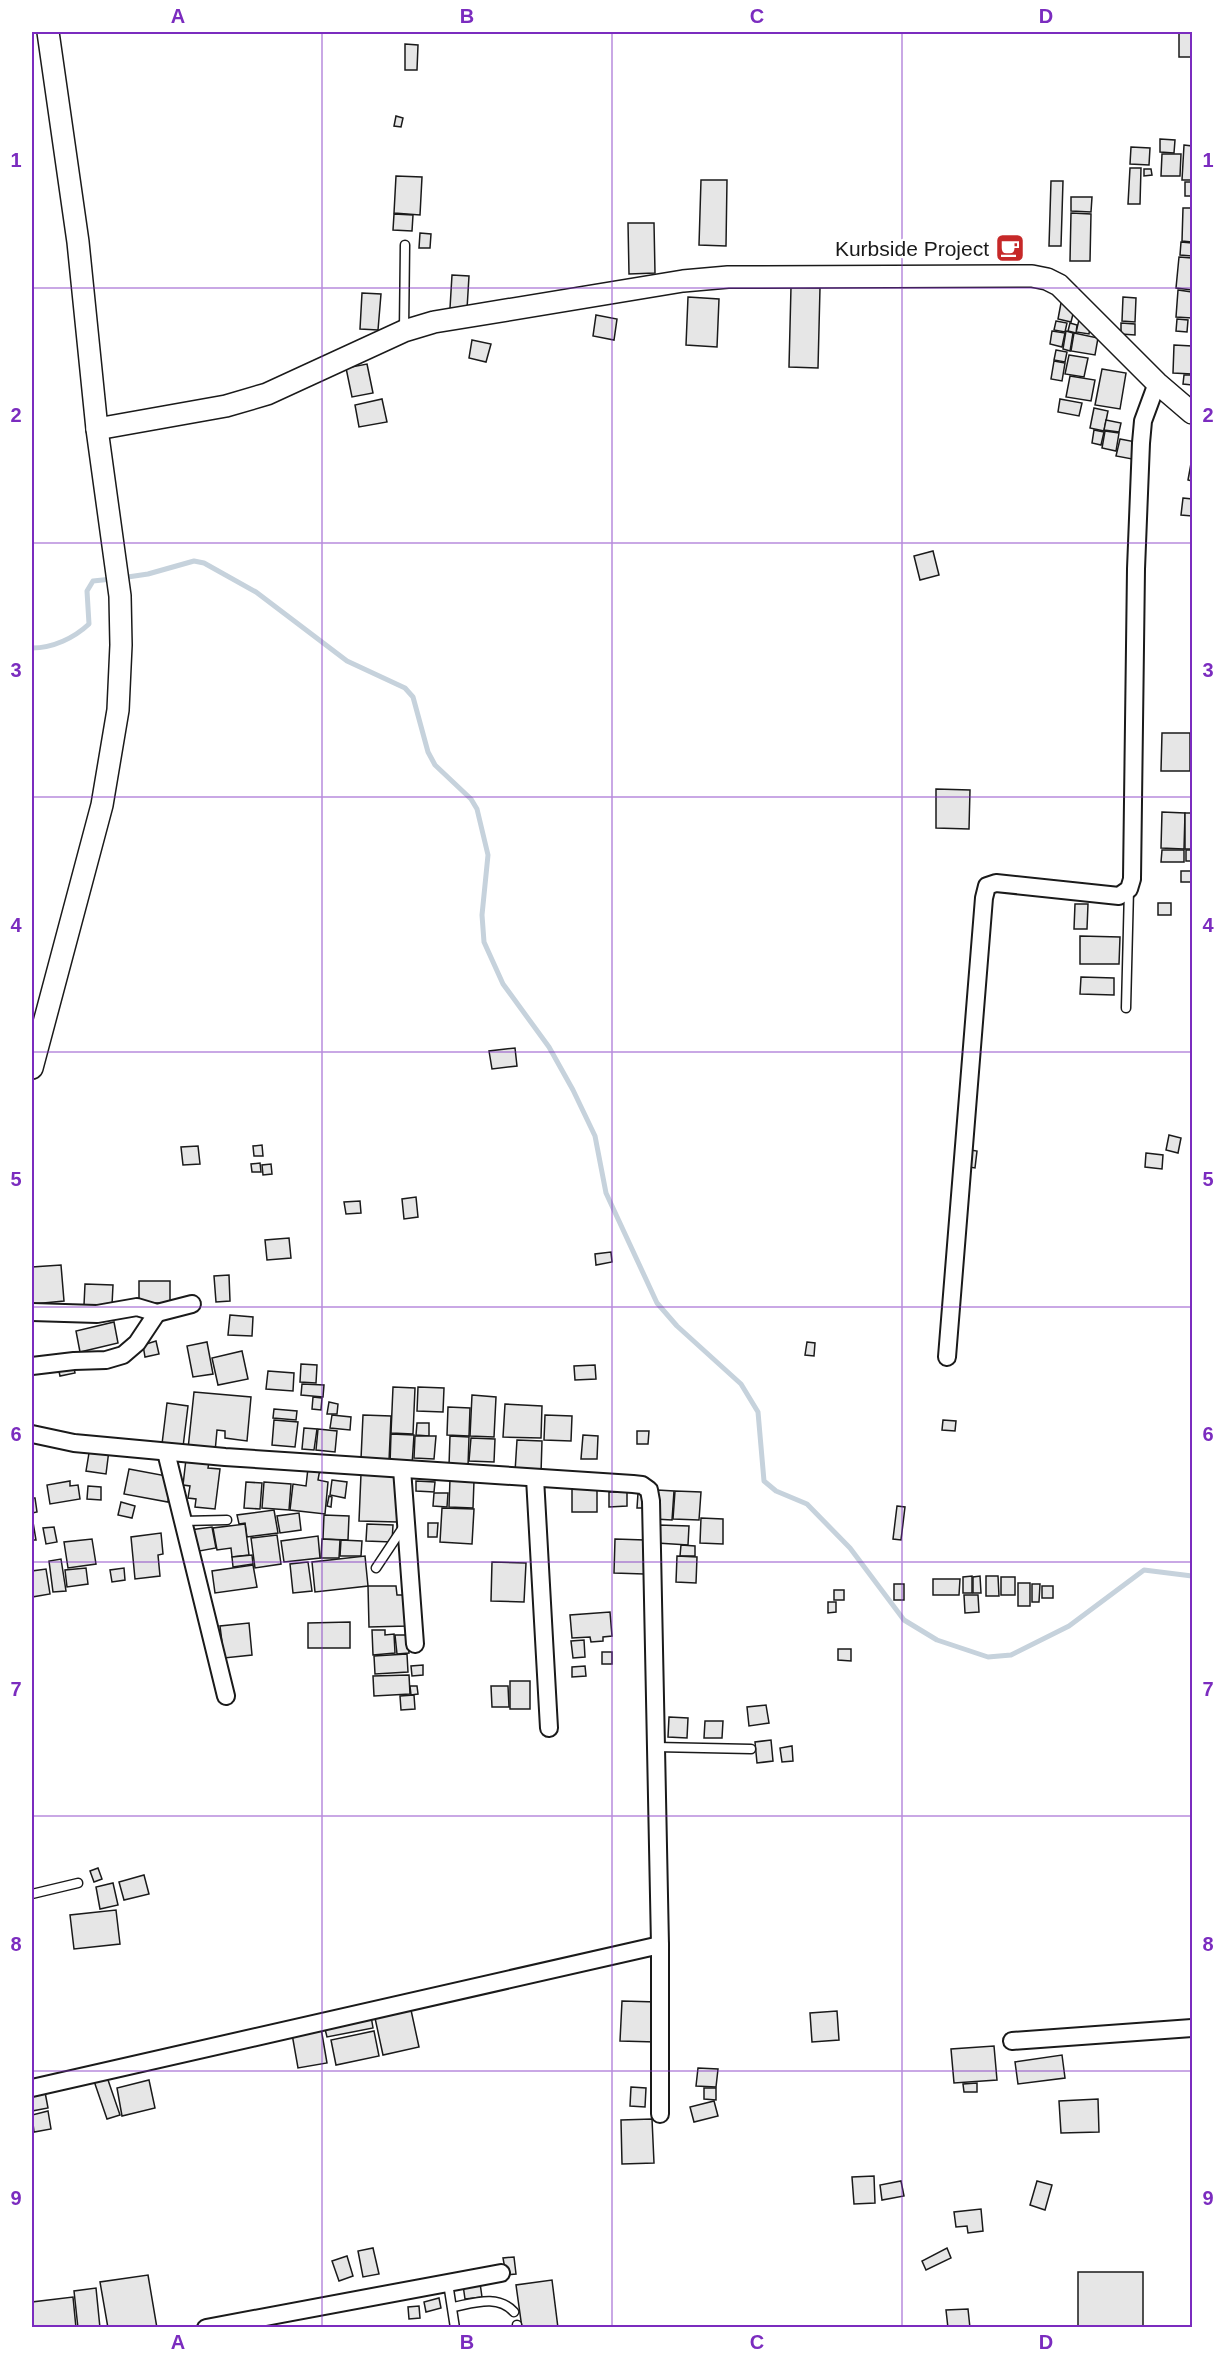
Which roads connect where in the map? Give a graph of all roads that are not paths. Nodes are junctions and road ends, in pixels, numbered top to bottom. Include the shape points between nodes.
1 (48, 32) edge
2 (405, 245) dead end
3 (404, 331) junction
4 (1157, 383) junction
5 (1192, 413) edge
6 (98, 429) junction
7 (1129, 889) junction
8 (1126, 1008) dead end
9 (32, 1068) edge
10 (192, 1304) dead end
11 (32, 1312) edge
12 (157, 1314) junction
13 (946, 1357) dead end
14 (32, 1366) edge
15 (32, 1434) edge
16 (166, 1452) junction
17 (402, 1469) junction
18 (536, 1478) junction
19 (227, 1520) dead end
20 (183, 1521) junction
21 (405, 1523) junction
22 (376, 1568) dead end
23 (415, 1644) dead end
24 (226, 1696) dead end
25 (549, 1728) dead end
26 (656, 1747) junction
27 (751, 1749) dead end
28 (78, 1883) dead end
29 (32, 1894) edge
30 (660, 1945) junction
31 (1192, 2028) edge
32 (1012, 2042) dead end
33 (32, 2088) edge
34 (660, 2114) dead end
35 (501, 2273) dead end
36 (448, 2283) junction
37 (453, 2307) junction
38 (514, 2312) dead end
39 (206, 2328) edge
40 (455, 2328) edge

1 - 6 street via 78,242
2 - 3 lane
3 - 4 street via 456,317 705,278 1032,276 1059,285
3 - 6 street via 267,394 226,406
4 - 5 street
4 - 7 street via 1143,421
6 - 9 street via 120,596 118,710 102,805
7 - 8 lane
7 - 13 street via 1119,896 996,883 987,886
10 - 12 street
11 - 12 street via 97,1314 137,1308
12 - 14 street via 137,1343 123,1354 106,1360
15 - 16 street via 74,1443
16 - 17 street
16 - 20 street
17 - 18 street
17 - 21 street
18 - 25 street
18 - 26 street via 633,1484 649,1490
19 - 20 lane
20 - 24 street
21 - 22 lane
21 - 23 street
26 - 27 lane
26 - 30 street
28 - 29 lane
30 - 33 street
30 - 34 street
31 - 32 street
35 - 36 street
36 - 37 lane
36 - 39 street
37 - 38 lane via 497,2301
37 - 40 lane

